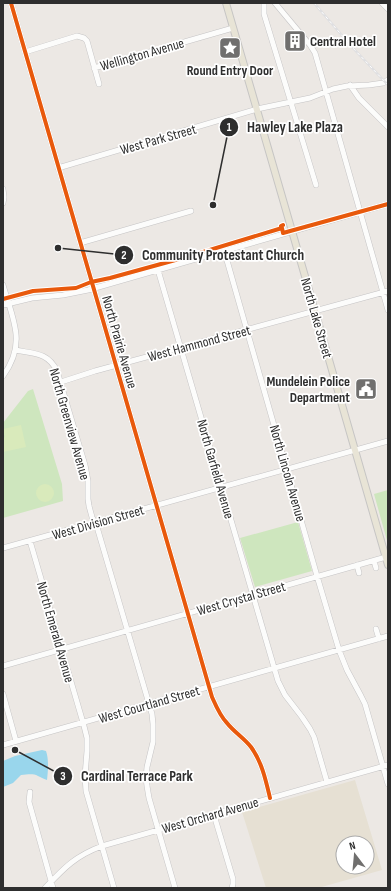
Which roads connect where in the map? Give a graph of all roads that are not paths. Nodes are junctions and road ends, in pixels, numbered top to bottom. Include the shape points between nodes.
1 (11, 3) edge
2 (226, 3) edge
3 (264, 3) edge
4 (275, 3) edge
5 (382, 3) edge
6 (388, 9) edge
7 (233, 28) junction
8 (25, 52) junction
9 (94, 68) junction
10 (388, 80) edge
11 (99, 84) dead end
12 (350, 86) junction
13 (325, 93) junction
14 (290, 102) junction
15 (257, 109) junction
16 (388, 126) edge
17 (58, 168) junction
18 (316, 185) dead end
19 (3, 189) edge
20 (3, 203) edge
21 (388, 204) edge
22 (191, 211) dead end
23 (360, 212) junction
24 (292, 230) junction
25 (80, 243) junction
26 (224, 250) junction
27 (158, 270) junction
28 (3, 285) edge
29 (93, 288) junction
30 (385, 291) edge
31 (9, 303) junction
32 (3, 305) edge
33 (388, 310) edge
34 (315, 311) junction
35 (247, 330) junction
36 (181, 348) junction
37 (15, 350) junction
38 (115, 366) junction
39 (3, 376) edge
40 (60, 382) junction
41 (388, 441) edge
42 (355, 450) junction
43 (287, 469) junction
44 (222, 487) junction
45 (156, 505) junction
46 (95, 522) junction
47 (30, 541) junction
48 (3, 548) edge
49 (386, 557) junction
50 (374, 561) junction
51 (357, 565) junction
52 (388, 565) edge
53 (376, 568) dead end
54 (359, 573) dead end
55 (318, 576) junction
56 (253, 595) junction
57 (187, 614) junction
58 (376, 629) dead end
59 (128, 631) junction
60 (388, 636) edge
61 (379, 639) junction
62 (61, 649) junction
63 (340, 650) junction
64 (3, 666) edge
65 (274, 668) junction
66 (209, 687) junction
67 (3, 694) edge
68 (149, 704) junction
69 (83, 722) junction
70 (16, 741) junction
71 (3, 745) edge
72 (386, 766) edge
73 (327, 782) junction
74 (388, 784) edge
75 (30, 792) dead end
76 (270, 798) junction
77 (214, 814) junction
78 (158, 830) junction
79 (102, 846) junction
80 (51, 881) junction
81 (45, 888) edge
82 (53, 888) edge
83 (114, 888) edge
84 (175, 888) edge
85 (232, 888) edge

1 - 8 street, North Prairie Avenue
2 - 7 main road, North Lake Street
3 - 14 street via 264,14
4 - 13 street via 315,53
5 - 6 street
7 - 9 street, Wellington Avenue
7 - 15 main road, North Lake Street
8 - 9 street, Wellington Avenue via 80,36 86,41
8 - 17 street, North Prairie Avenue
9 - 11 street
10 - 12 street, West Park Street via 383,83
12 - 13 street, West Park Street
12 - 16 street
13 - 14 street, West Park Street
13 - 23 street
14 - 15 street, West Park Street
14 - 18 street
15 - 17 street, West Park Street
15 - 24 main road, North Lake Street
17 - 25 street, North Prairie Avenue
19 - 20 street
21 - 23 street
22 - 25 street
23 - 24 street
23 - 30 street
24 - 26 street
24 - 34 main road, North Lake Street
25 - 29 street, North Prairie Avenue
26 - 27 street
26 - 35 street, North Lincoln Avenue
27 - 29 street
27 - 36 street, North Garfield Avenue
28 - 31 street
29 - 31 street
29 - 38 street, North Prairie Avenue
30 - 33 street
30 - 34 street, West Hammond Street
31 - 32 street
31 - 37 street via 16,329
34 - 35 street, West Hammond Street
34 - 42 main road, North Lake Street
35 - 36 street, West Hammond Street
35 - 43 street, North Lincoln Avenue
36 - 38 street, West Hammond Street
36 - 44 street, North Garfield Avenue
37 - 39 street via 10,367
37 - 40 street, North Greenview Avenue via 49,359 57,371
38 - 40 street, West Hammond Street
38 - 45 street, North Prairie Avenue
40 - 46 street, North Greenview Avenue via 85,465 89,506
41 - 42 street, West Division Street
42 - 43 street, West Division Street
42 - 49 main road, North Lake Street
43 - 44 street, West Division Street
43 - 55 street, North Lincoln Avenue
44 - 45 street, West Division Street
44 - 56 street, North Garfield Avenue
45 - 46 street, West Division Street
45 - 57 street, North Prairie Avenue
46 - 47 street, West Division Street
46 - 59 street, North Greenview Avenue
47 - 48 street, West Division Street
47 - 62 street, North Emerald Avenue
49 - 50 street, West Crystal Street
49 - 52 main road, North Lake Street
50 - 51 street, West Crystal Street
50 - 53 street
51 - 54 street
51 - 55 street, West Crystal Street
55 - 56 street, West Crystal Street
55 - 63 street, North Lincoln Avenue
56 - 57 street, West Crystal Street
56 - 65 street, North Garfield Avenue
57 - 59 street, West Crystal Street
57 - 66 street, North Prairie Avenue
58 - 61 street
59 - 62 street, West Crystal Street
59 - 68 street, North Greenview Avenue
60 - 61 street, West Courtland Street
61 - 63 street, West Courtland Street
62 - 64 street, West Crystal Street
62 - 69 street, North Emerald Avenue
63 - 65 street, West Courtland Street
63 - 72 street, North Lincoln Avenue via 347,670 365,704
65 - 66 street, West Courtland Street
65 - 73 street, North Garfield Avenue via 285,695 314,737
66 - 68 street, West Courtland Street
66 - 76 street, North Prairie Avenue via 222,717 255,753 263,770
67 - 70 street
68 - 69 street, West Courtland Street
68 - 78 street, North Greenview Avenue via 153,742 147,767 147,786
69 - 70 street, West Courtland Street
69 - 79 street, North Emerald Avenue via 87,738 86,790
70 - 71 street, West Courtland Street
72 - 73 street, West Orchard Avenue
72 - 74 street, North Lincoln Avenue
73 - 76 street, West Orchard Avenue
75 - 80 street via 28,802
76 - 77 street, West Orchard Avenue
77 - 78 street, West Orchard Avenue
77 - 85 street via 233,879
78 - 79 street, West Orchard Avenue
78 - 84 street, North Greenview Avenue
79 - 80 street, West Orchard Avenue via 77,858
79 - 83 street, North Emerald Avenue
80 - 81 street, West Orchard Avenue
80 - 82 street

